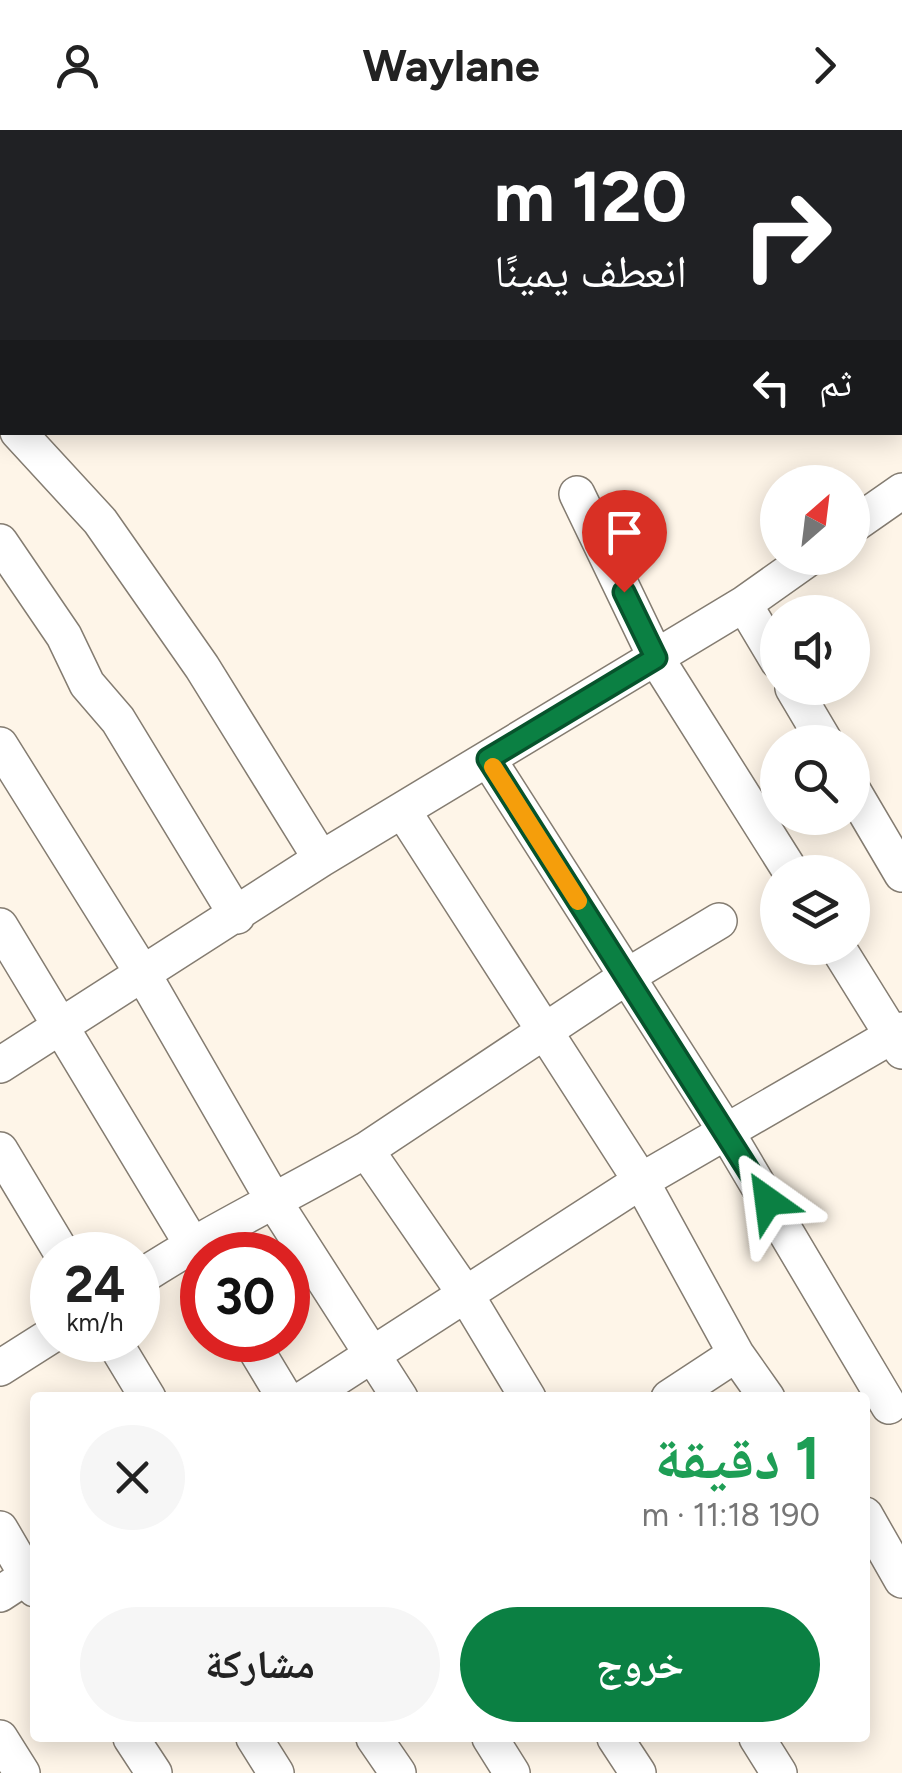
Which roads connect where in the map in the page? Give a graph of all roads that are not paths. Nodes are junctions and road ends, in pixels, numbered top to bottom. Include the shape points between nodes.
1 (21, 435) edge
2 (902, 491) edge
3 (577, 494) dead end
4 (870, 513) edge
5 (0, 542) edge
6 (785, 575) edge
7 (744, 604) junction
8 (760, 631) edge
9 (656, 658) junction
10 (0, 745) edge
11 (488, 759) junction
12 (403, 810) junction
13 (870, 820) edge
14 (780, 855) edge
15 (320, 859) junction
16 (902, 874) edge
17 (237, 916) junction
18 (719, 921) dead end
19 (0, 926) edge
20 (849, 965) edge
21 (143, 974) junction
22 (626, 977) junction
23 (61, 1026) junction
24 (545, 1032) junction
25 (899, 1039) edge
26 (0, 1065) edge
27 (727, 1133) junction
28 (0, 1150) edge
29 (366, 1150) junction
30 (641, 1180) junction
31 (275, 1203) junction
32 (49, 1232) edge
33 (185, 1232) edge
34 (229, 1232) edge
35 (466, 1295) junction
36 (30, 1348) edge
37 (736, 1354) junction
38 (373, 1355) junction
39 (127, 1362) edge
40 (263, 1362) edge
41 (0, 1368) edge
42 (144, 1392) edge
43 (281, 1392) edge
44 (314, 1392) edge
45 (396, 1392) edge
46 (524, 1392) edge
47 (678, 1392) edge
48 (764, 1392) edge
49 (889, 1406) dead end
50 (870, 1524) edge
51 (0, 1529) edge
52 (902, 1580) edge
53 (24, 1583) edge
54 (0, 1738) edge
55 (134, 1742) edge
56 (257, 1742) edge
57 (377, 1742) edge
58 (493, 1742) edge
59 (618, 1742) edge
60 (760, 1742) edge
61 (22, 1773) edge
62 (154, 1773) edge
63 (276, 1773) edge
64 (398, 1773) edge
65 (512, 1773) edge
66 (638, 1773) edge
67 (779, 1773) edge

1 - 15 street via 100,520 202,667
2 - 4 street
3 - 9 street
5 - 17 street
6 - 7 street
7 - 8 street
7 - 9 street
9 - 11 street
9 - 14 street
10 - 21 street
11 - 12 street
11 - 22 street
12 - 15 street
12 - 24 street
13 - 16 street
15 - 17 street
17 - 21 street
18 - 22 street
19 - 23 street
20 - 25 street
21 - 23 street
21 - 31 street
22 - 24 street
22 - 27 street
23 - 26 street
23 - 33 street
24 - 29 street
24 - 30 street
25 - 27 street
27 - 30 street
27 - 49 street
28 - 32 street
29 - 31 street
29 - 35 street
30 - 35 street
30 - 37 street
31 - 34 street
31 - 38 street
35 - 38 street
35 - 46 street
36 - 41 street
37 - 47 street
37 - 48 street
38 - 44 street
38 - 45 street
39 - 42 street
40 - 43 street
50 - 52 street
51 - 53 street
54 - 61 street
55 - 62 street
56 - 63 street
57 - 64 street
58 - 65 street
59 - 66 street
60 - 67 street

